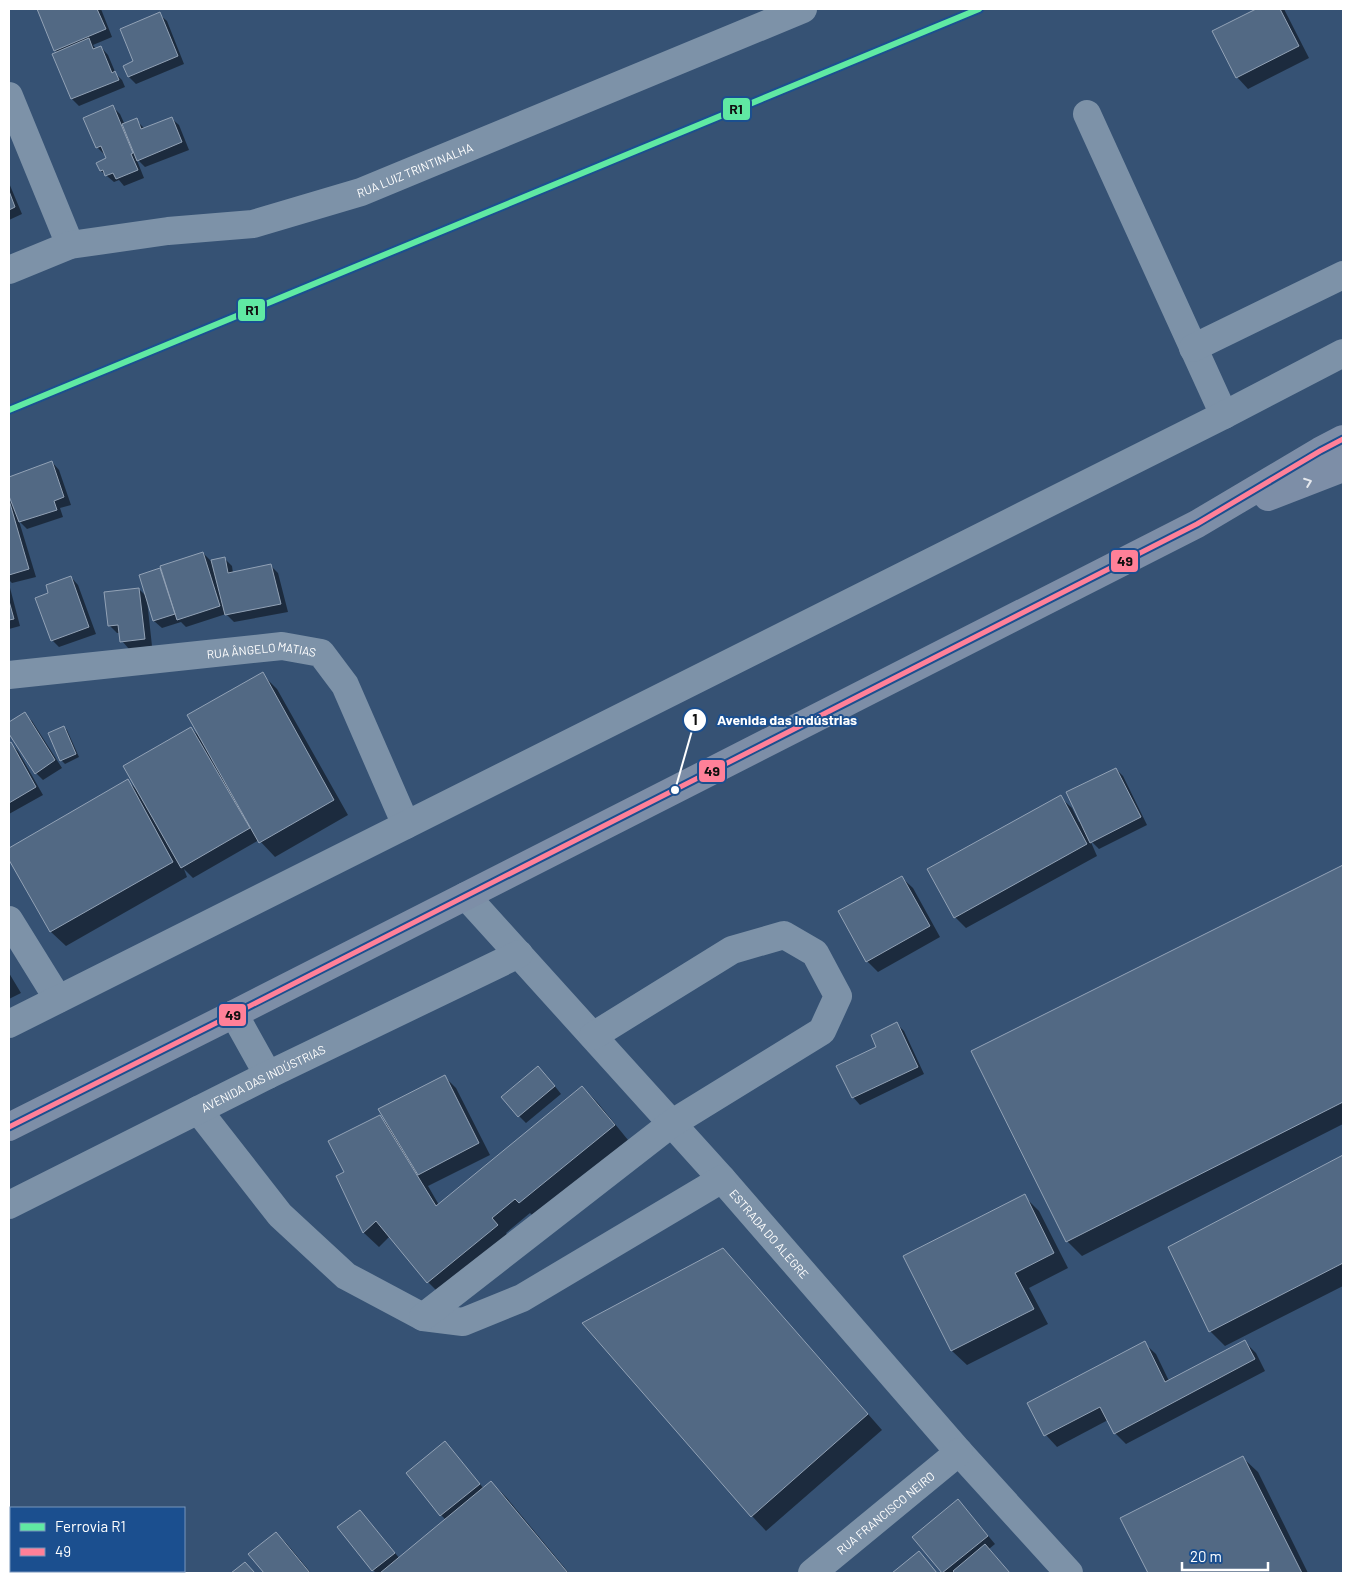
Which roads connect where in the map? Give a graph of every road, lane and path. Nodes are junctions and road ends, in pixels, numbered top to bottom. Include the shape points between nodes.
1 (803, 9) edge
2 (9, 96) edge
3 (1087, 114) dead end
4 (70, 245) junction
5 (9, 270) edge
6 (1343, 275) edge
7 (1194, 348) junction
8 (1343, 353) edge
9 (1224, 415) junction
10 (1343, 440) edge
11 (1343, 468) edge
12 (1196, 524) junction
13 (9, 675) edge
14 (406, 825) junction
15 (466, 896) junction
16 (9, 920) edge
17 (519, 954) junction
18 (58, 999) junction
19 (234, 1014) junction
20 (9, 1024) edge
21 (593, 1036) junction
22 (268, 1075) junction
23 (198, 1110) junction
24 (671, 1124) junction
25 (9, 1127) edge
26 (722, 1179) junction
27 (9, 1205) edge
28 (423, 1317) junction
29 (959, 1452) junction
30 (812, 1573) edge
31 (1069, 1573) edge

1 - 4 street, RUA LUIZ TRINTINALHA via 361,192 254,224 168,231
2 - 4 street
3 - 7 street
4 - 5 street, RUA LUIZ TRINTINALHA
6 - 7 street
7 - 9 street
8 - 9 street
9 - 14 street
10 - 12 main road
12 -> 11 main road
12 - 15 main road
13 - 14 street, RUA ÂNGELO MATIAS via 282,646 321,653 345,685
14 - 18 street
15 - 17 street, ESTRADA DO ALEGRE
15 - 19 main road
16 - 18 street
17 - 21 street, ESTRADA DO ALEGRE
17 - 22 street, AVENIDA DAS INDÚSTRIAS
18 - 20 street
19 - 22 street
19 - 25 main road
21 - 24 street, ESTRADA DO ALEGRE
21 - 24 street via 732,950 784,935 815,953 838,996 822,1031
22 - 23 street, AVENIDA DAS INDÚSTRIAS
23 - 27 street, AVENIDA DAS INDÚSTRIAS
23 - 28 street via 280,1215 346,1276
24 - 26 street, ESTRADA DO ALEGRE
24 - 28 street
26 - 28 street via 522,1298 463,1322
26 - 29 street, ESTRADA DO ALEGRE
29 - 30 street, RUA FRANCISCO NEIRO
29 - 31 street, ESTRADA DO ALEGRE

